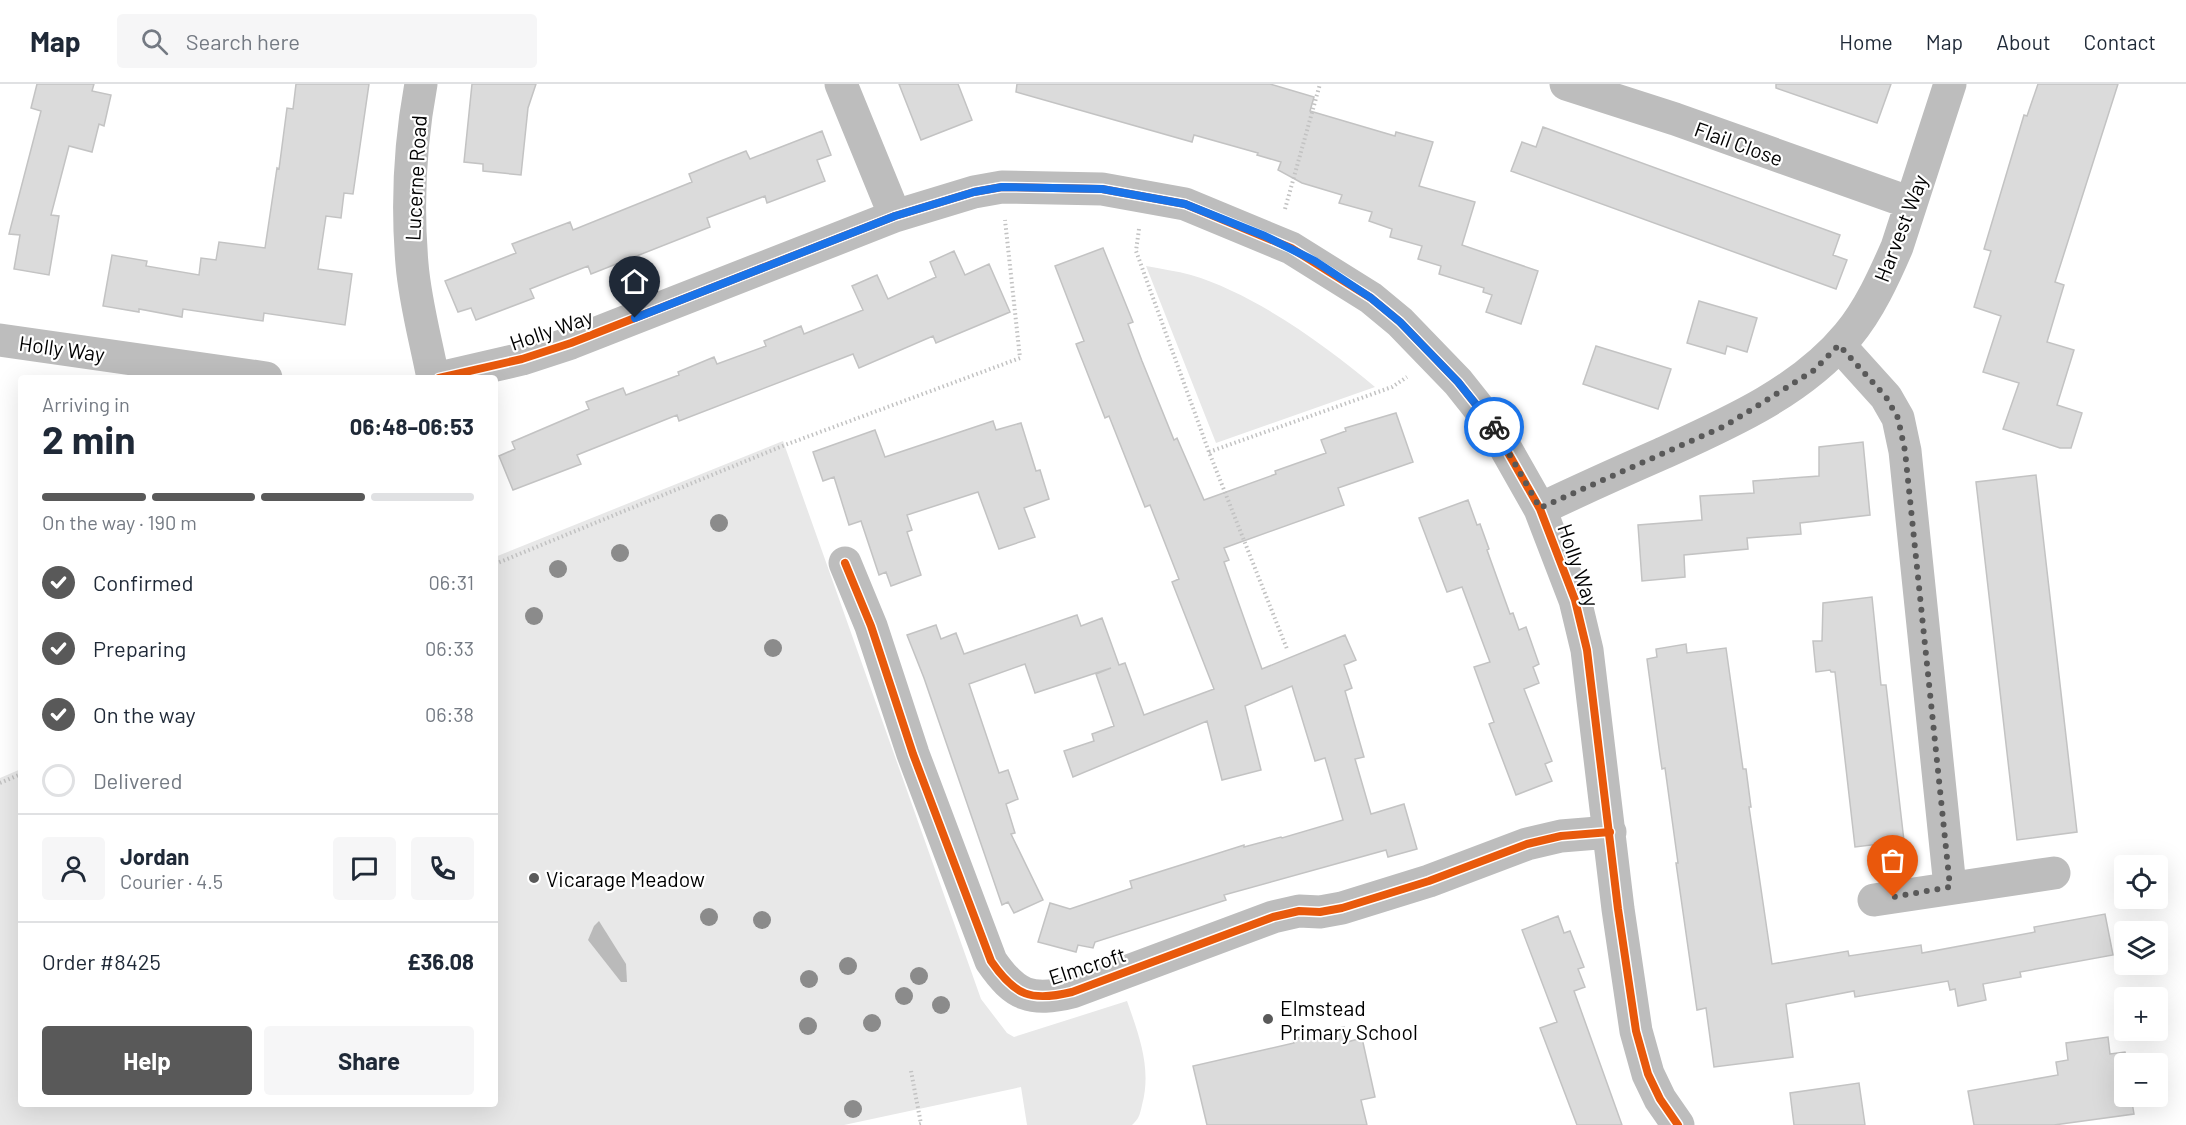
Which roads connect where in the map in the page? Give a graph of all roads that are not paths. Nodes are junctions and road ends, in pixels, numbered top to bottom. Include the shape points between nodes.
1 (422, 84) edge
2 (841, 84) edge
3 (1566, 84) edge
4 (1950, 84) edge
5 (1911, 203) junction
6 (895, 216) junction
7 (0, 339) edge
8 (1839, 345) junction
9 (246, 375) edge
10 (432, 375) edge
11 (452, 375) edge
12 (1540, 508) junction
13 (845, 563) dead end
14 (1610, 832) junction
15 (2054, 873) dead end
16 (1950, 887) junction
17 (1874, 900) dead end
18 (1678, 1125) edge

1 - 10 street, Lucerne Road via 409,200 410,233 412,267
2 - 6 street
3 - 5 street, Flail Close
4 - 5 street, Harvest Way
5 - 8 street, Harvest Way via 1881,283
6 - 11 street, Holly Way via 571,343
6 - 12 street, Holly Way via 1002,187 1102,189 1185,204 1276,241 1315,261 1400,322 1458,382 1493,426
7 - 9 street, Holly Way
8 - 12 street, Harvest Way via 1813,371 1725,426
8 - 16 street via 1886,397 1898,418 1905,451
12 - 14 street, Holly Way via 1575,600 1587,650
13 - 14 street, Elmcroft via 992,961 1004,979 1025,994 1047,998 1072,993 1273,917 1342,908 1535,842
14 - 18 street, Holly Way via 1638,1040 1647,1074
15 - 16 street
16 - 17 street

